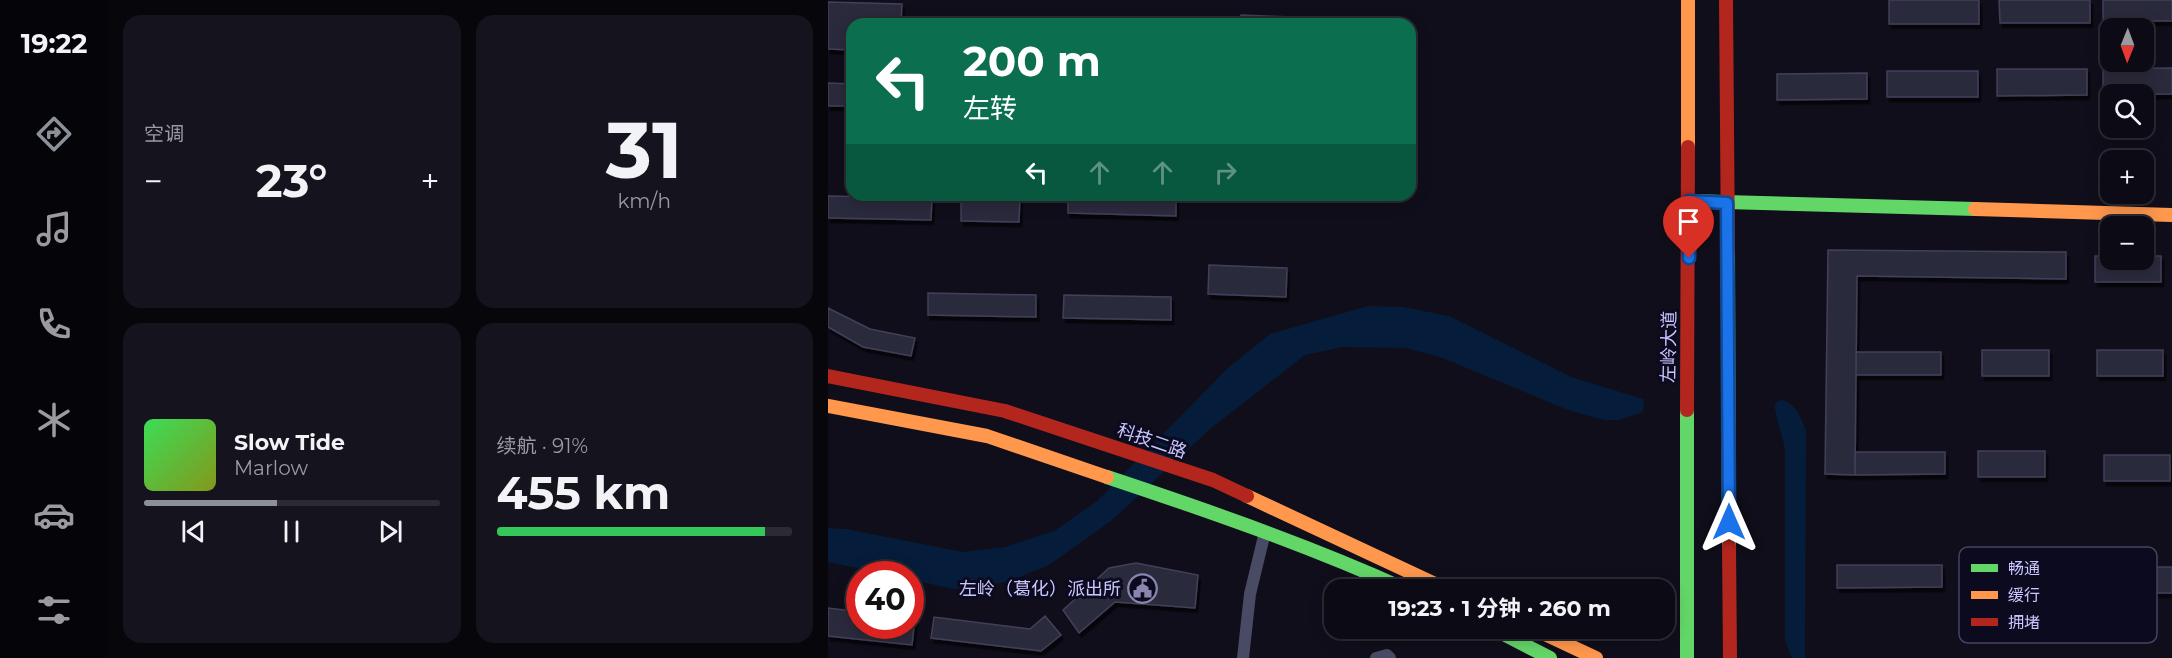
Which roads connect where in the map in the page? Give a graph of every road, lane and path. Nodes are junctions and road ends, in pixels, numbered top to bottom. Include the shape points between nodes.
1 (1688, 0) edge
2 (1726, 0) edge
3 (1689, 201) junction
4 (1727, 203) junction
5 (2172, 215) edge
6 (828, 376) edge
7 (828, 406) edge
8 (1265, 532) junction
9 (1380, 579) edge
10 (1425, 579) edge
11 (1513, 639) edge
12 (1555, 639) edge
13 (1243, 658) edge
14 (1376, 658) edge
15 (1390, 658) edge
16 (1550, 658) edge
17 (1596, 658) edge
18 (1687, 658) edge
19 (1730, 658) edge

1 - 3 street, 左岭大道
2 - 4 street
3 - 4 street
3 - 18 street, 左岭大道
4 - 5 street
4 - 19 street
6 - 10 street, 科技二路 via 1005,411 1214,480
7 - 8 street via 987,436
8 - 9 street
8 - 13 street via 1251,594
11 - 16 street
12 - 17 street
14 - 15 street

